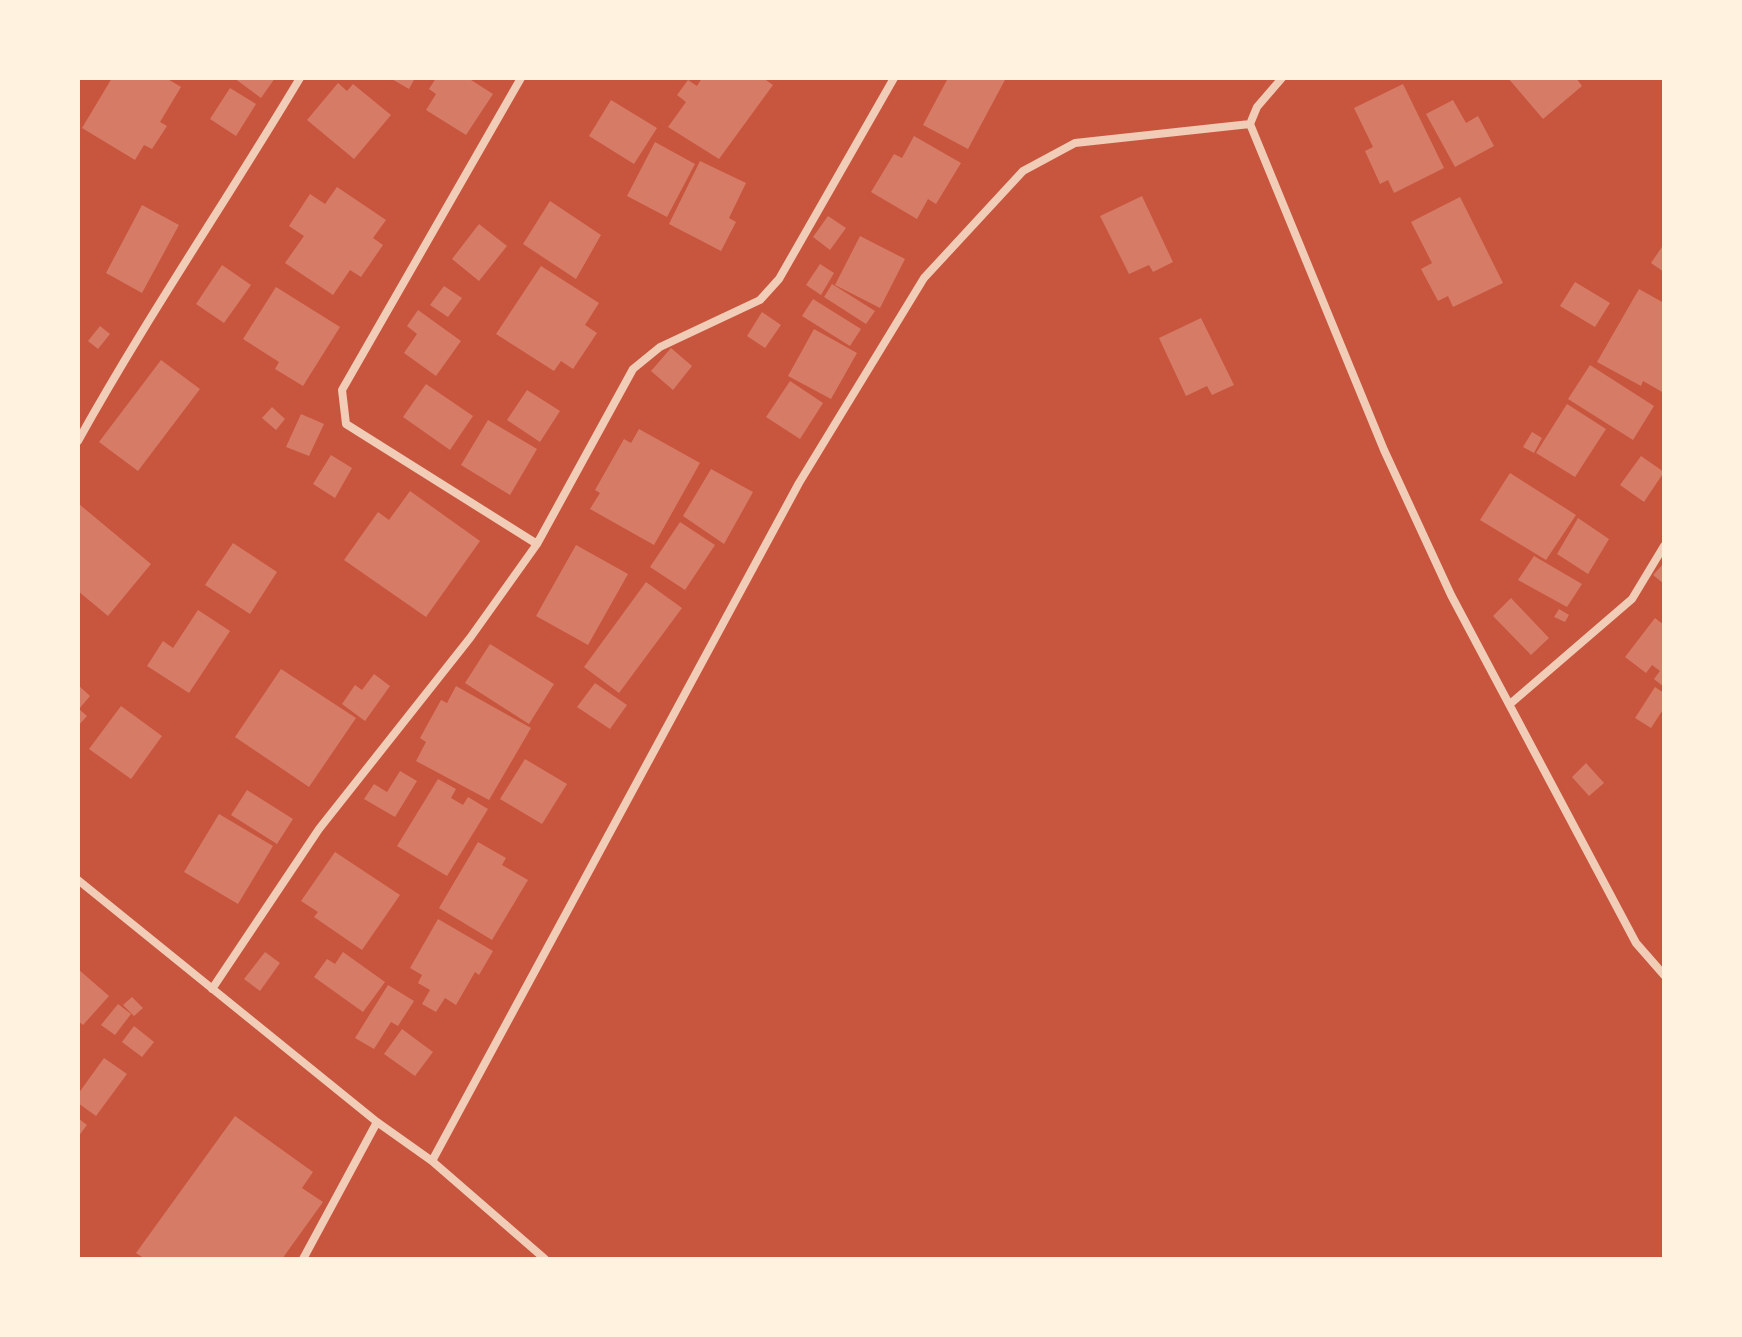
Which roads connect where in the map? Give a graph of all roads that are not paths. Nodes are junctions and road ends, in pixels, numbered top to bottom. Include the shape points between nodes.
1 (300, 78) edge
2 (521, 78) edge
3 (894, 78) edge
4 (1282, 78) edge
5 (1250, 124) junction
6 (78, 441) edge
7 (537, 544) junction
8 (1664, 546) edge
9 (1510, 704) junction
10 (78, 880) edge
11 (1664, 975) edge
12 (212, 989) junction
13 (377, 1122) junction
14 (432, 1161) junction
15 (303, 1259) edge
16 (545, 1259) edge

1 - 6 street
2 - 7 street via 342,390 341,407 346,424
3 - 7 street via 779,279 760,300 660,347 633,369
4 - 5 street
5 - 9 street via 1384,450 1451,595
5 - 14 street via 1075,143 1023,171 924,278 799,483
7 - 12 street via 319,829
8 - 9 street via 1632,599
9 - 11 street via 1636,943
10 - 12 street
12 - 13 street
13 - 14 street
13 - 15 street
14 - 16 street

